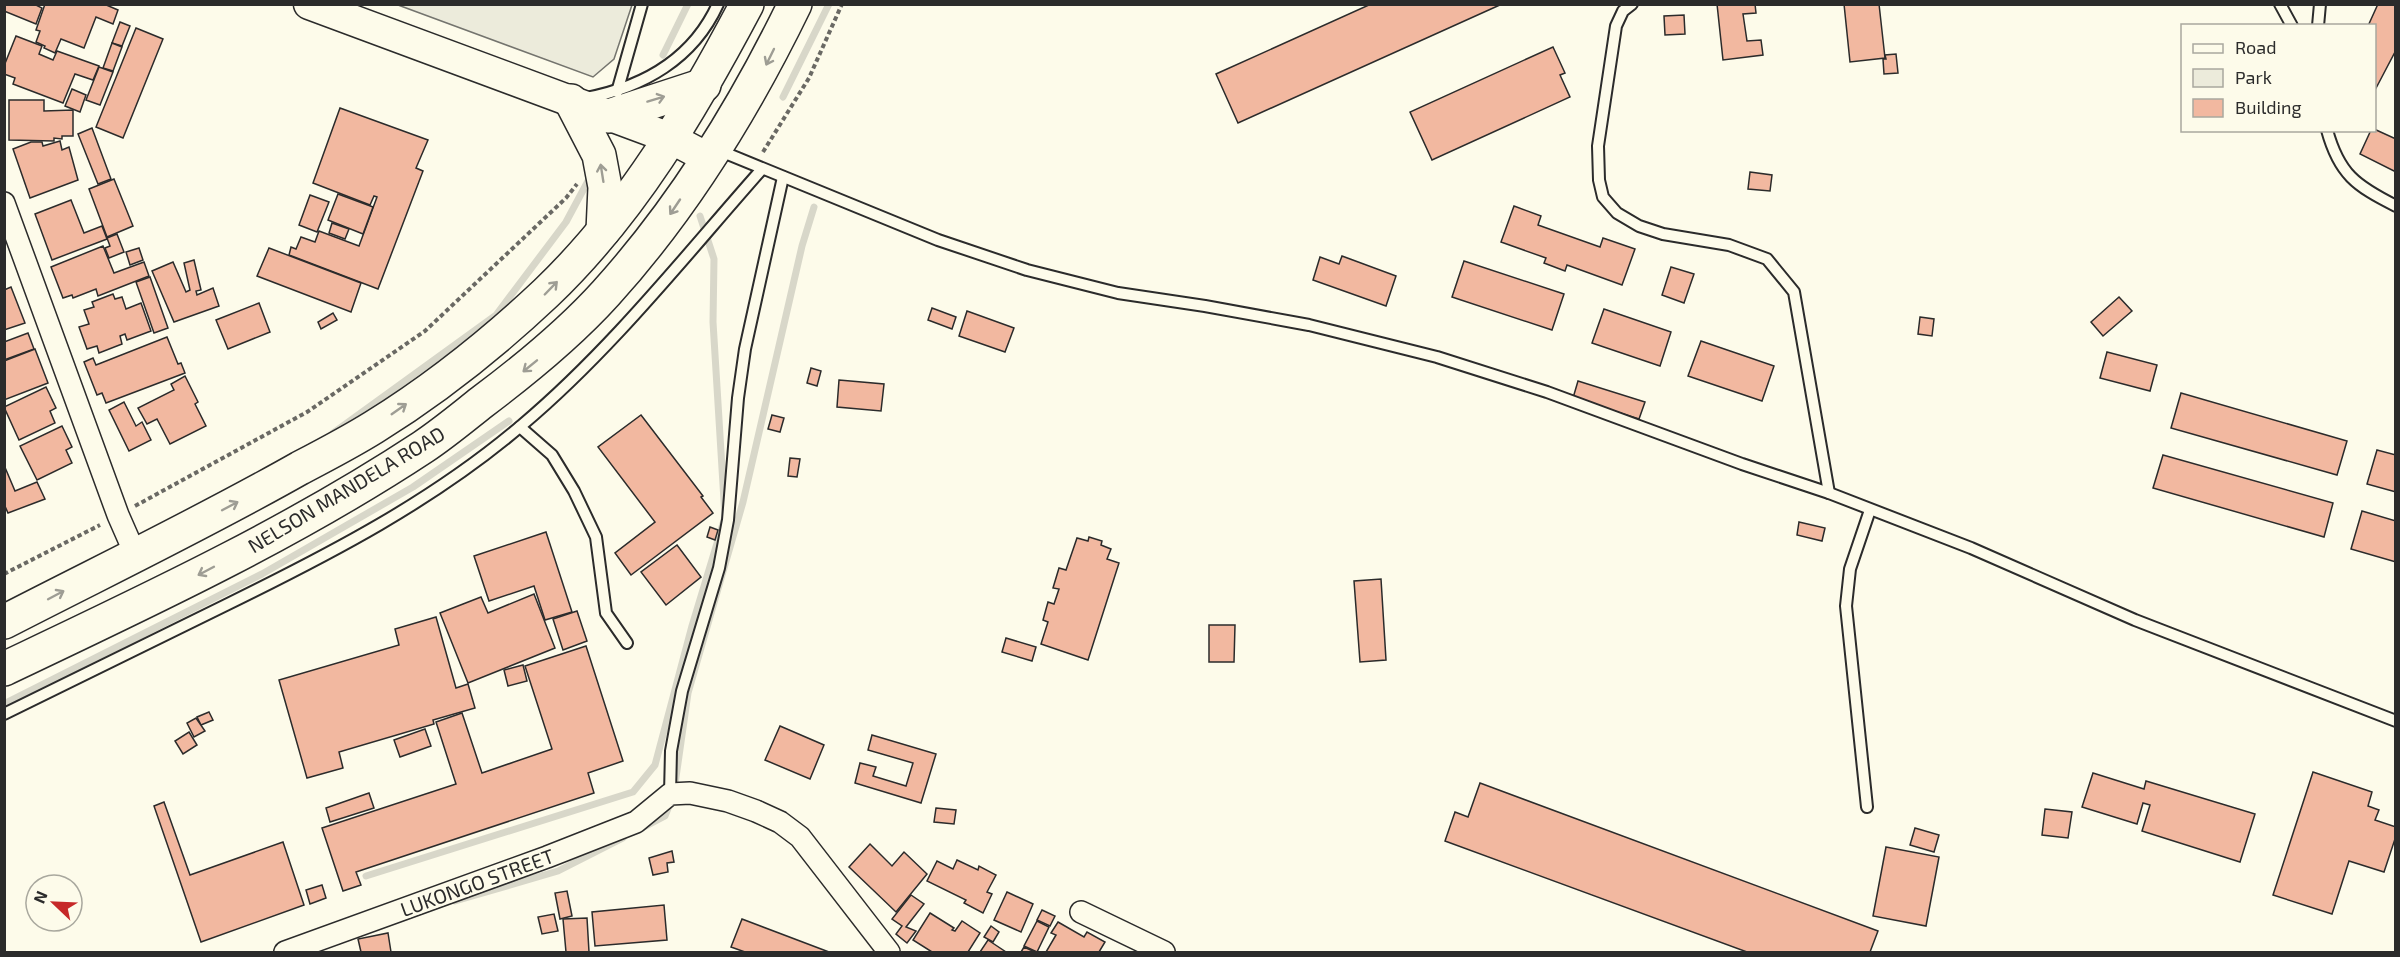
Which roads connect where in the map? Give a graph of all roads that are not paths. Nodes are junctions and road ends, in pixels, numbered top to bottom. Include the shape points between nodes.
1 (309, 4) edge
2 (642, 4) edge
3 (718, 4) edge
4 (747, 4) edge
5 (795, 4) edge
6 (1632, 4) edge
7 (2280, 4) edge
8 (2320, 4) edge
9 (2291, 24) edge
10 (2318, 24) edge
11 (704, 86) junction
12 (571, 101) junction
13 (613, 104) junction
14 (2328, 132) edge
15 (670, 138) junction
16 (711, 153) junction
17 (762, 169) junction
18 (783, 177) junction
19 (4, 203) edge
20 (2396, 206) edge
21 (603, 231) junction
22 (520, 427) junction
23 (1829, 493) junction
24 (1870, 510) junction
25 (136, 556) junction
26 (4, 622) edge
27 (627, 643) dead end
28 (4, 669) edge
29 (4, 714) edge
30 (2396, 721) edge
31 (666, 797) junction
32 (1867, 807) dead end
33 (1081, 912) dead end
34 (285, 952) edge
35 (889, 952) edge
36 (1164, 952) edge

1 - 12 street
2 - 13 lane
3 - 13 lane via 693,43 668,66
4 - 11 main road, NELSON MANDELA ROAD
5 -> 16 main road, NELSON MANDELA ROAD via 765,67
6 - 23 lane via 1623,10 1614,37 1598,146 1603,197 1617,213 1639,226 1729,245 1767,259 1794,292
7 - 9 lane
8 - 10 lane
13 -> 11 main road via 653,100
11 - 15 main road, NELSON MANDELA ROAD
12 - 13 street
21 -> 12 main road via 604,187 599,155
13 - 15 street
14 - 20 lane via 2333,153 2352,180
15 - 16 street
15 - 21 main road, NELSON MANDELA ROAD
16 - 17 lane
16 -> 28 main road, NELSON MANDELA ROAD via 653,239 605,295 535,362 424,446 302,520 175,588
17 - 18 lane
17 - 22 lane via 610,340
18 - 23 lane via 938,240 1027,270 1118,293 1309,326 1437,357
18 - 31 lane via 744,349 728,520 719,568 680,701
19 - 25 street
25 -> 21 main road, NELSON MANDELA ROAD via 374,427 466,361 547,292
22 - 27 lane via 552,455 574,491 596,537 606,613
22 - 29 lane via 415,505 297,570
23 - 24 lane
24 - 30 lane via 1971,548 2135,620
24 - 32 lane via 1850,569 1846,606
26 -> 25 main road, NELSON MANDELA ROAD
31 - 34 street, LUKONGO STREET via 636,822
31 - 35 street via 698,793 780,822 800,837
33 - 36 street

